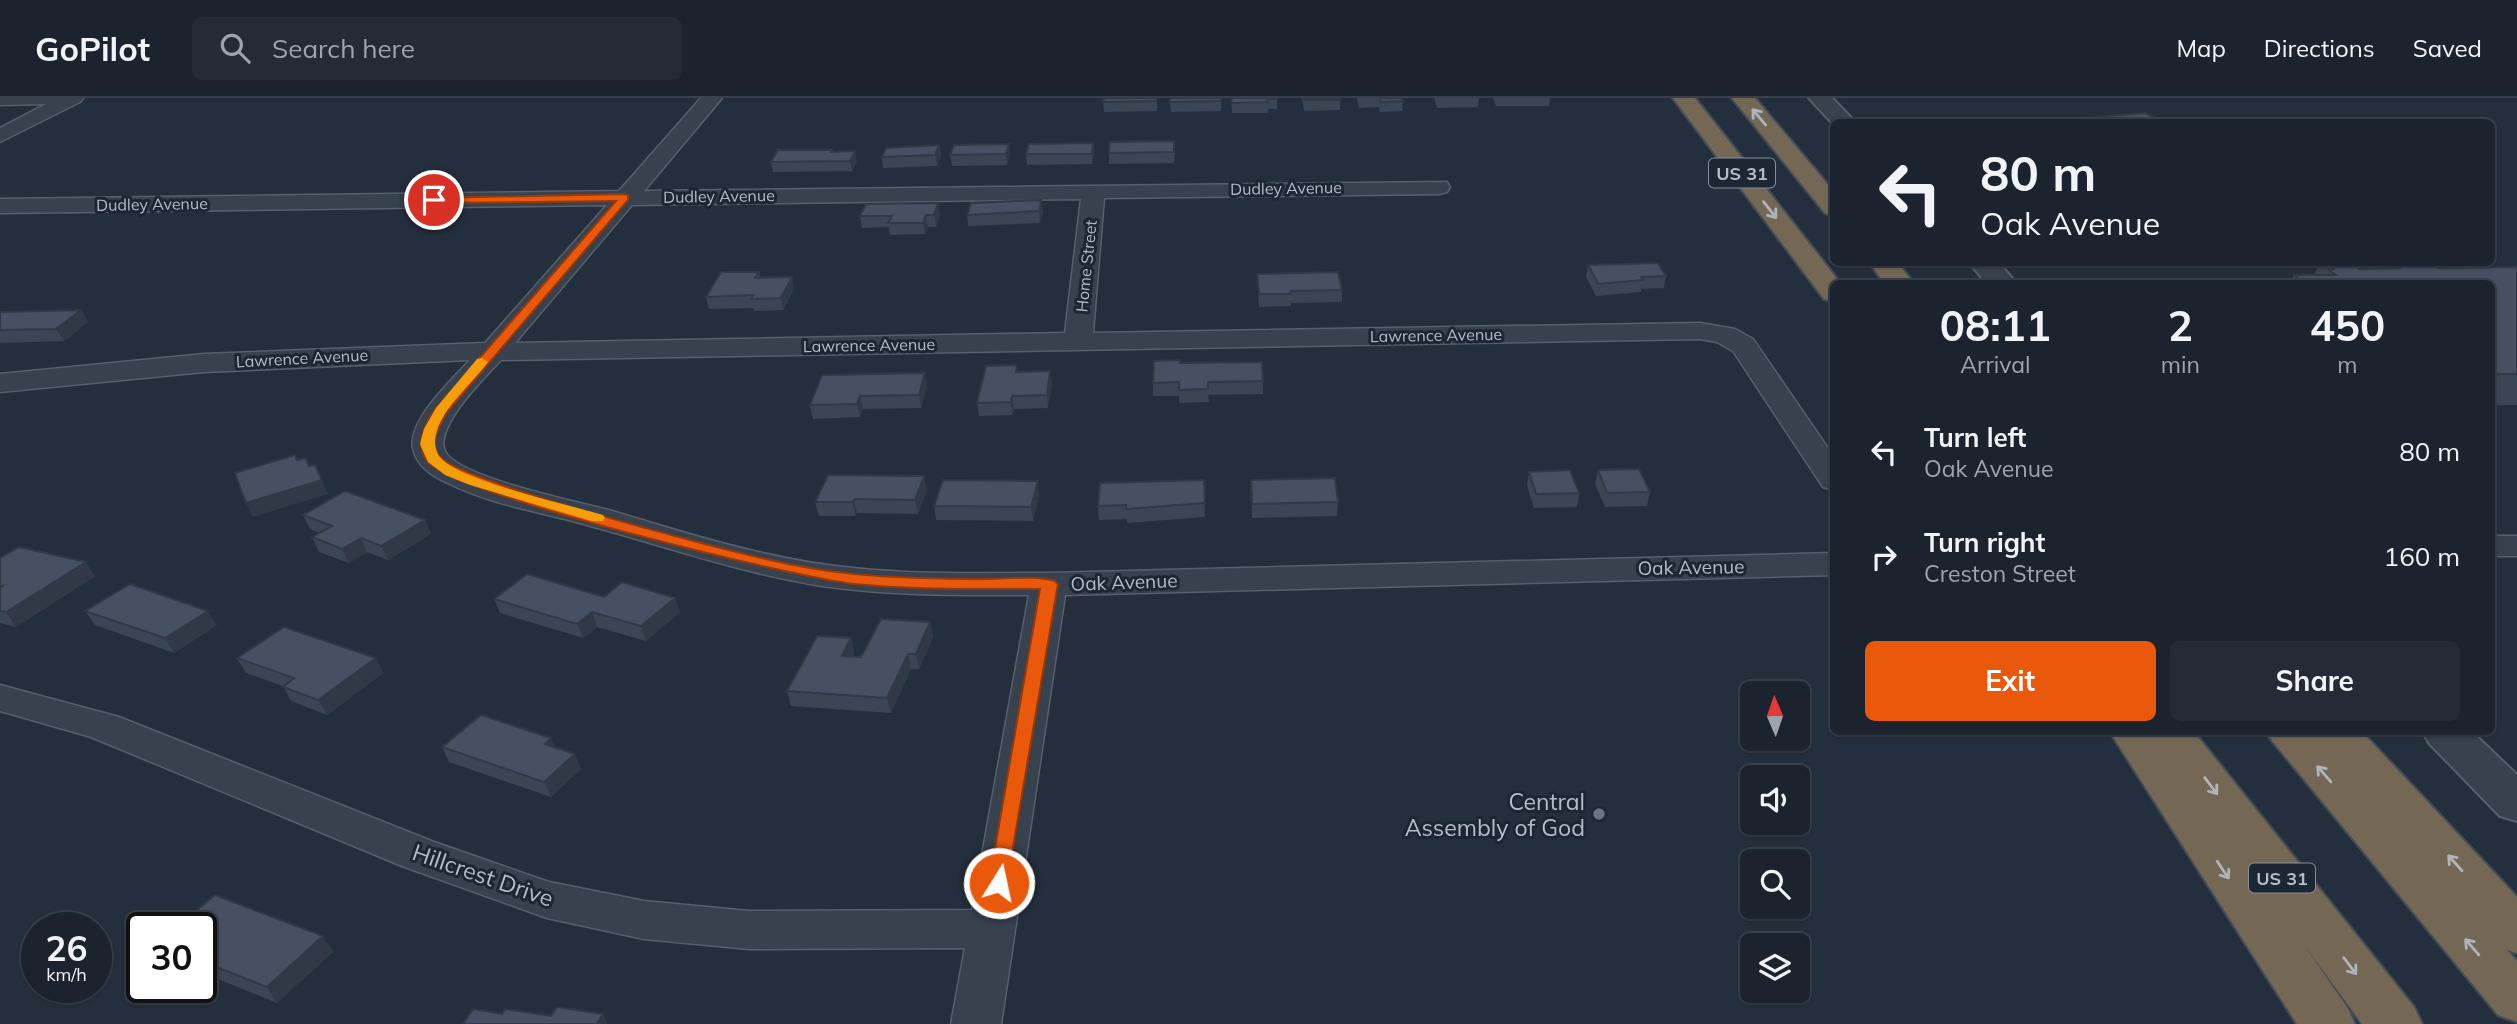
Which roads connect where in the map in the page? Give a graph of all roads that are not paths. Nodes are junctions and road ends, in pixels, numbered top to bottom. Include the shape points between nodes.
1 (65, 98) edge
2 (73, 98) edge
3 (712, 98) edge
4 (1684, 98) edge
5 (1743, 98) edge
6 (1820, 98) edge
7 (0, 99) edge
8 (1841, 119) edge
9 (0, 136) edge
10 (1439, 187) dead end
11 (1094, 191) junction
12 (624, 197) junction
13 (1830, 203) edge
14 (0, 206) edge
15 (1885, 266) edge
16 (1986, 266) edge
17 (1897, 280) edge
18 (1999, 280) edge
19 (1830, 288) edge
20 (1078, 341) junction
21 (490, 352) junction
22 (0, 383) edge
23 (1830, 474) edge
24 (2495, 546) edge
25 (2517, 546) edge
26 (1830, 564) edge
27 (1049, 584) junction
28 (0, 698) edge
29 (2134, 735) edge
30 (2172, 735) edge
31 (2290, 735) edge
32 (2339, 735) edge
33 (2448, 735) edge
34 (2517, 804) edge
35 (992, 929) junction
36 (2517, 932) edge
37 (2517, 999) edge
38 (976, 1024) edge
39 (2327, 1024) edge
40 (2394, 1024) edge

1 - 7 street
2 - 9 street
3 - 12 street
4 -> 19 highway, US 31
13 -> 5 highway, US 31
6 - 8 street
10 - 11 street, Dudley Avenue
11 - 12 street, Dudley Avenue
11 - 20 street, Home Street
12 - 14 street, Dudley Avenue
12 - 21 street
15 - 17 highway
16 - 18 street
20 - 21 street, Lawrence Avenue
20 - 23 street, Lawrence Avenue via 1718,334 1738,341 1746,350
21 - 22 street, Lawrence Avenue via 229,361
21 - 27 street, Oak Avenue via 430,429 427,444 433,459 450,472 510,494 806,572 943,584
24 - 25 street
26 - 27 street, Oak Avenue
27 - 35 street
28 - 35 street, Hillcrest Drive via 105,727 418,854 547,900 644,920 749,930
29 -> 39 highway
30 -> 40 highway, US 31
37 -> 31 highway
36 -> 32 highway
33 - 34 street
35 - 38 street

